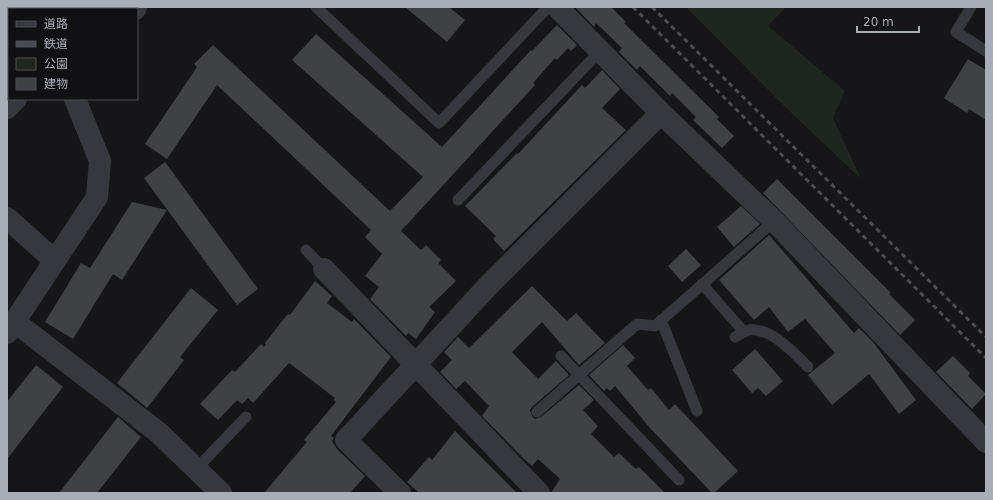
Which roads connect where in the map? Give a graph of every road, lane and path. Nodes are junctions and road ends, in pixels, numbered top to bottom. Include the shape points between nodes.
1 (316, 7) edge
2 (548, 7) edge
3 (557, 7) edge
4 (971, 7) edge
5 (600, 51) junction
6 (986, 51) edge
7 (15, 100) edge
8 (76, 100) edge
9 (7, 108) edge
10 (661, 113) junction
11 (458, 200) dead end
12 (7, 218) edge
13 (774, 221) junction
14 (306, 250) dead end
15 (55, 261) junction
16 (324, 269) joint
17 (702, 284) junction
18 (661, 320) junction
19 (11, 328) edge
20 (561, 356) dead end
21 (415, 364) junction
22 (808, 368) dead end
23 (579, 375) junction
24 (697, 411) dead end
25 (538, 412) dead end
26 (246, 417) dead end
27 (986, 442) edge
28 (196, 469) junction
29 (679, 480) dead end
30 (221, 493) edge
31 (400, 493) edge
32 (539, 493) edge

1 - 2 lane via 439,123
3 - 5 street
4 - 6 lane via 956,32
5 - 10 street
5 - 11 lane
7 - 9 street
8 - 15 street via 100,161 97,197
10 - 13 street
10 - 21 street via 488,286
12 - 15 street
13 - 17 lane
13 - 27 street
14 - 16 lane
15 - 19 street
16 - 21 street
17 - 18 lane
17 - 22 lane via 739,335 757,330 785,343
18 - 23 lane via 655,326 637,324
18 - 24 lane
19 - 28 street via 159,433
20 - 23 lane
21 - 31 street via 346,440
21 - 32 street
23 - 25 lane
23 - 29 lane
26 - 28 lane
28 - 30 street

